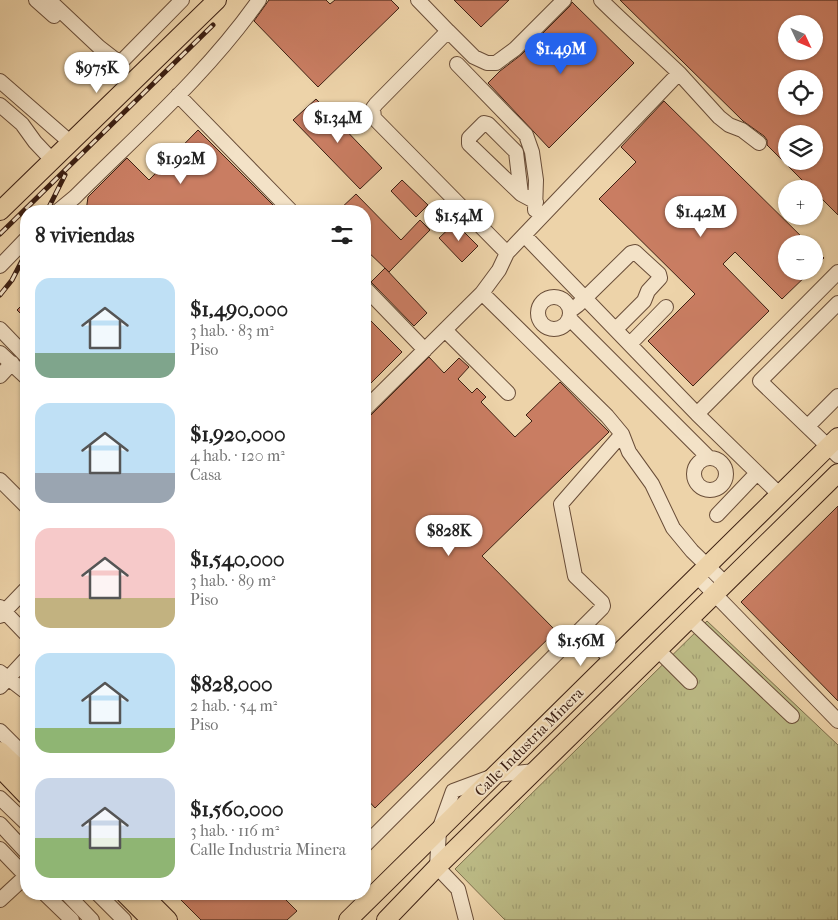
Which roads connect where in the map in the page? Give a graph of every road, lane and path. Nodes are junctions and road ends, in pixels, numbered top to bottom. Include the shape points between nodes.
1 (36, 0) edge
2 (49, 0) edge
3 (182, 0) edge
4 (217, 0) edge
5 (259, 0) edge
6 (418, 0) edge
7 (564, 0) edge
8 (600, 0) edge
9 (448, 31) junction
10 (457, 64) dead end
11 (116, 72) dead end
12 (679, 73) junction
13 (0, 81) edge
14 (178, 95) junction
15 (0, 106) edge
16 (70, 142) junction
17 (759, 143) dead end
18 (52, 160) junction
19 (521, 194) junction
20 (536, 202) junction
21 (65, 205) edge
22 (285, 205) edge
23 (0, 211) edge
24 (529, 230) junction
25 (20, 246) edge
26 (507, 253) junction
27 (0, 266) edge
28 (838, 272) edge
29 (482, 293) junction
30 (371, 294) edge
31 (585, 298) junction
32 (838, 303) edge
33 (666, 307) dead end
34 (0, 329) edge
35 (616, 329) junction
36 (445, 330) junction
37 (630, 344) junction
38 (20, 350) edge
39 (425, 350) junction
40 (0, 353) edge
41 (12, 363) junction
42 (20, 371) edge
43 (0, 376) edge
44 (508, 392) dead end
45 (838, 396) edge
46 (371, 403) edge
47 (697, 414) junction
48 (808, 426) junction
49 (622, 434) junction
50 (835, 446) edge
51 (708, 458) dead end
52 (838, 473) edge
53 (757, 474) junction
54 (0, 480) edge
55 (779, 494) junction
56 (20, 500) edge
57 (717, 515) dead end
58 (702, 571) junction
59 (720, 589) junction
60 (20, 595) edge
61 (1, 612) edge
62 (690, 618) junction
63 (20, 626) edge
64 (581, 630) junction
65 (658, 650) junction
66 (612, 660) junction
67 (20, 664) edge
68 (2, 680) edge
69 (690, 682) dead end
70 (20, 689) edge
71 (792, 716) dead end
72 (838, 721) edge
73 (2, 748) edge
74 (20, 755) edge
75 (20, 769) edge
76 (535, 771) junction
77 (436, 774) junction
78 (496, 775) junction
79 (20, 783) edge
80 (453, 791) junction
81 (0, 798) edge
82 (20, 817) edge
83 (0, 824) edge
84 (439, 830) junction
85 (371, 839) edge
86 (20, 846) edge
87 (0, 849) edge
88 (437, 867) junction
89 (20, 870) edge
90 (20, 882) edge
91 (371, 897) edge
92 (0, 900) edge
93 (51, 900) edge
94 (73, 900) edge
95 (104, 900) edge
96 (130, 900) edge
97 (148, 900) edge
98 (368, 900) edge
99 (72, 920) edge
100 (92, 920) edge
101 (124, 920) edge
102 (151, 920) edge
103 (168, 920) edge
104 (348, 920) edge
105 (387, 920) edge
106 (466, 920) edge

1 - 11 street
2 - 3 street via 115,60 123,60
4 - 16 main road
5 - 14 street via 234,35
6 - 9 street
7 - 9 street via 515,49 496,63 474,57
8 - 12 street
9 - 26 street via 376,104 374,118
10 - 20 street via 526,135 532,152
12 - 17 street via 719,117
12 - 24 street
13 - 16 street
14 - 21 street
14 - 22 street
15 - 18 street via 22,124
16 - 18 main road
18 - 23 main road
19 - 19 street via 468,142 484,123 516,152
19 - 20 street
20 - 24 street
24 - 26 street
24 - 31 street
25 - 27 street
26 - 29 street
28 - 47 street
29 - 36 street
29 - 49 street
30 - 39 street
31 - 35 street
31 - 35 street via 633,252 651,266 660,278 644,301
31 - 51 street via 570,315
32 - 48 street via 760,381
33 - 37 street
34 - 38 street
35 - 37 street
36 - 39 street
36 - 44 street
37 - 47 street
39 - 46 street
40 - 41 street
41 - 42 street
41 - 43 street
45 - 48 street
47 - 53 street
48 - 50 street
49 - 58 street via 629,452 652,484 673,528
49 - 64 street via 561,504 575,576 603,606
50 - 55 main road, Calle Industria Minera
52 - 59 main road, Calle Industria Minera
53 - 55 street
53 - 57 street
54 - 56 street
55 - 58 main road, Calle Industria Minera
58 - 59 street
58 - 66 main road, Calle Industria Minera
59 - 62 main road, Calle Industria Minera
59 - 72 street
60 - 61 street
61 - 63 street
62 - 65 main road, Calle Industria Minera
62 - 71 street
64 - 66 street
64 - 77 street
65 - 69 street
65 - 76 main road, Calle Industria Minera
66 - 78 main road, Calle Industria Minera
67 - 68 street
68 - 70 street
73 - 74 street
73 - 75 main road
73 - 79 main road
76 - 78 street
76 - 88 main road, Calle Industria Minera
77 - 80 street
77 - 85 street
78 - 80 street
78 - 84 main road, Calle Industria Minera
80 - 84 street
81 - 82 street
83 - 86 street
84 - 88 street
84 - 91 main road, Calle Industria Minera
87 - 89 street
88 - 105 main road, Calle Industria Minera
88 - 106 street via 458,889
90 - 92 street
93 - 99 street
94 - 100 street
95 - 101 street
96 - 102 main road
97 - 103 main road
98 - 104 main road, Calle Industria Minera

